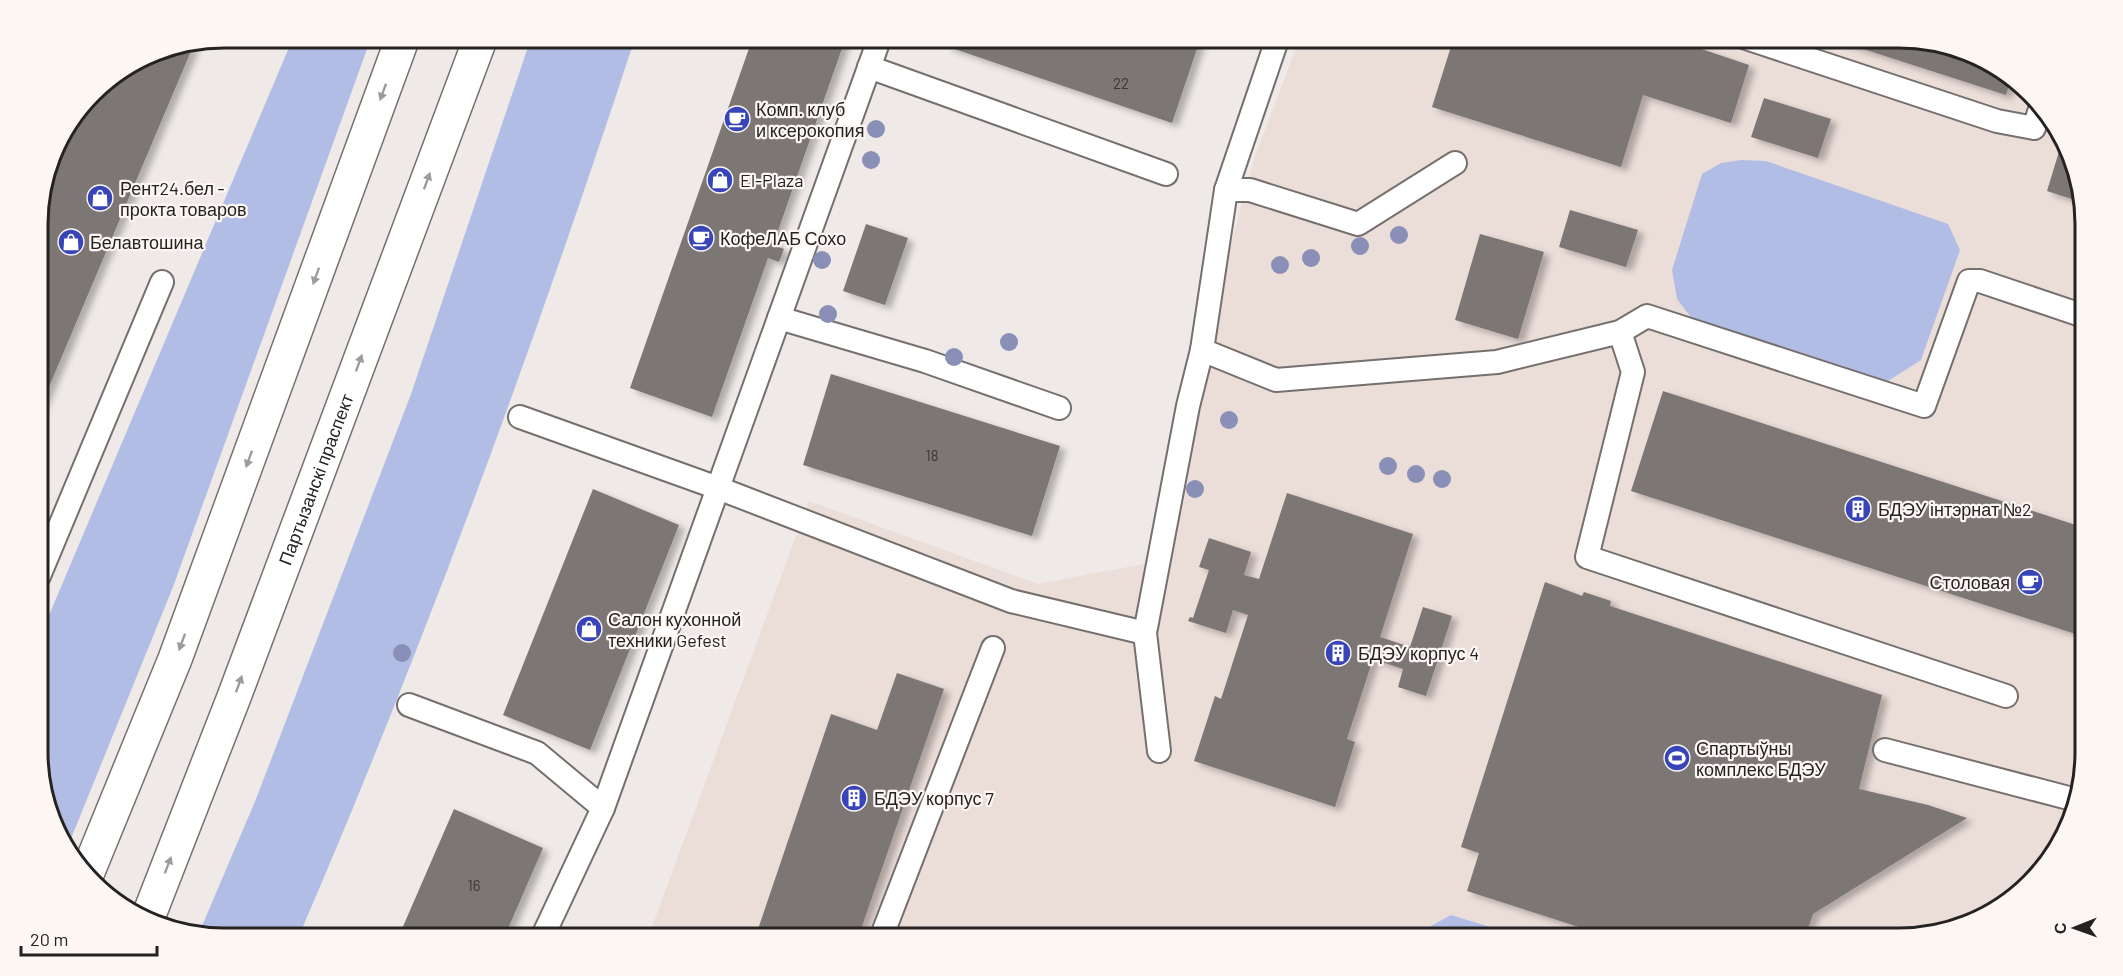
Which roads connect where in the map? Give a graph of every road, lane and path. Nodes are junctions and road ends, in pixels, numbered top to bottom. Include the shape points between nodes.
1 (399, 48) edge
2 (477, 48) edge
3 (876, 48) edge
4 (1275, 48) edge
5 (1773, 48) edge
6 (869, 67) junction
7 (2038, 116) edge
8 (1455, 163) dead end
9 (1166, 174) dead end
10 (1226, 190) junction
11 (162, 282) dead end
12 (2075, 313) edge
13 (779, 318) junction
14 (1620, 332) junction
15 (1202, 350) junction
16 (1059, 408) dead end
17 (520, 417) dead end
18 (718, 488) junction
19 (48, 554) edge
20 (1145, 633) junction
21 (993, 648) dead end
22 (2006, 696) dead end
23 (409, 705) dead end
24 (1885, 750) dead end
25 (1160, 751) dead end
26 (2069, 798) edge
27 (603, 808) junction
28 (90, 866) edge
29 (150, 911) edge
30 (547, 928) edge
31 (884, 928) edge

1 -> 28 main road via 176,659
29 -> 2 main road, Партызанскі праспект
3 - 6 lane
4 - 10 lane
5 - 7 lane via 1997,122 2034,128
6 - 9 lane
6 - 13 lane
8 - 10 lane via 1358,224 1250,190
10 - 15 lane
11 - 19 lane
12 - 14 lane via 1980,281 1969,281 1924,406 1647,316
13 - 16 lane via 925,361
13 - 18 lane
14 - 15 lane via 1497,362 1276,380
14 - 22 lane via 1633,372 1587,557
15 - 20 lane
17 - 18 lane
18 - 20 lane via 1011,601
18 - 27 lane
20 - 25 lane
21 - 31 lane
23 - 27 lane via 537,753
24 - 26 lane
27 - 30 lane

